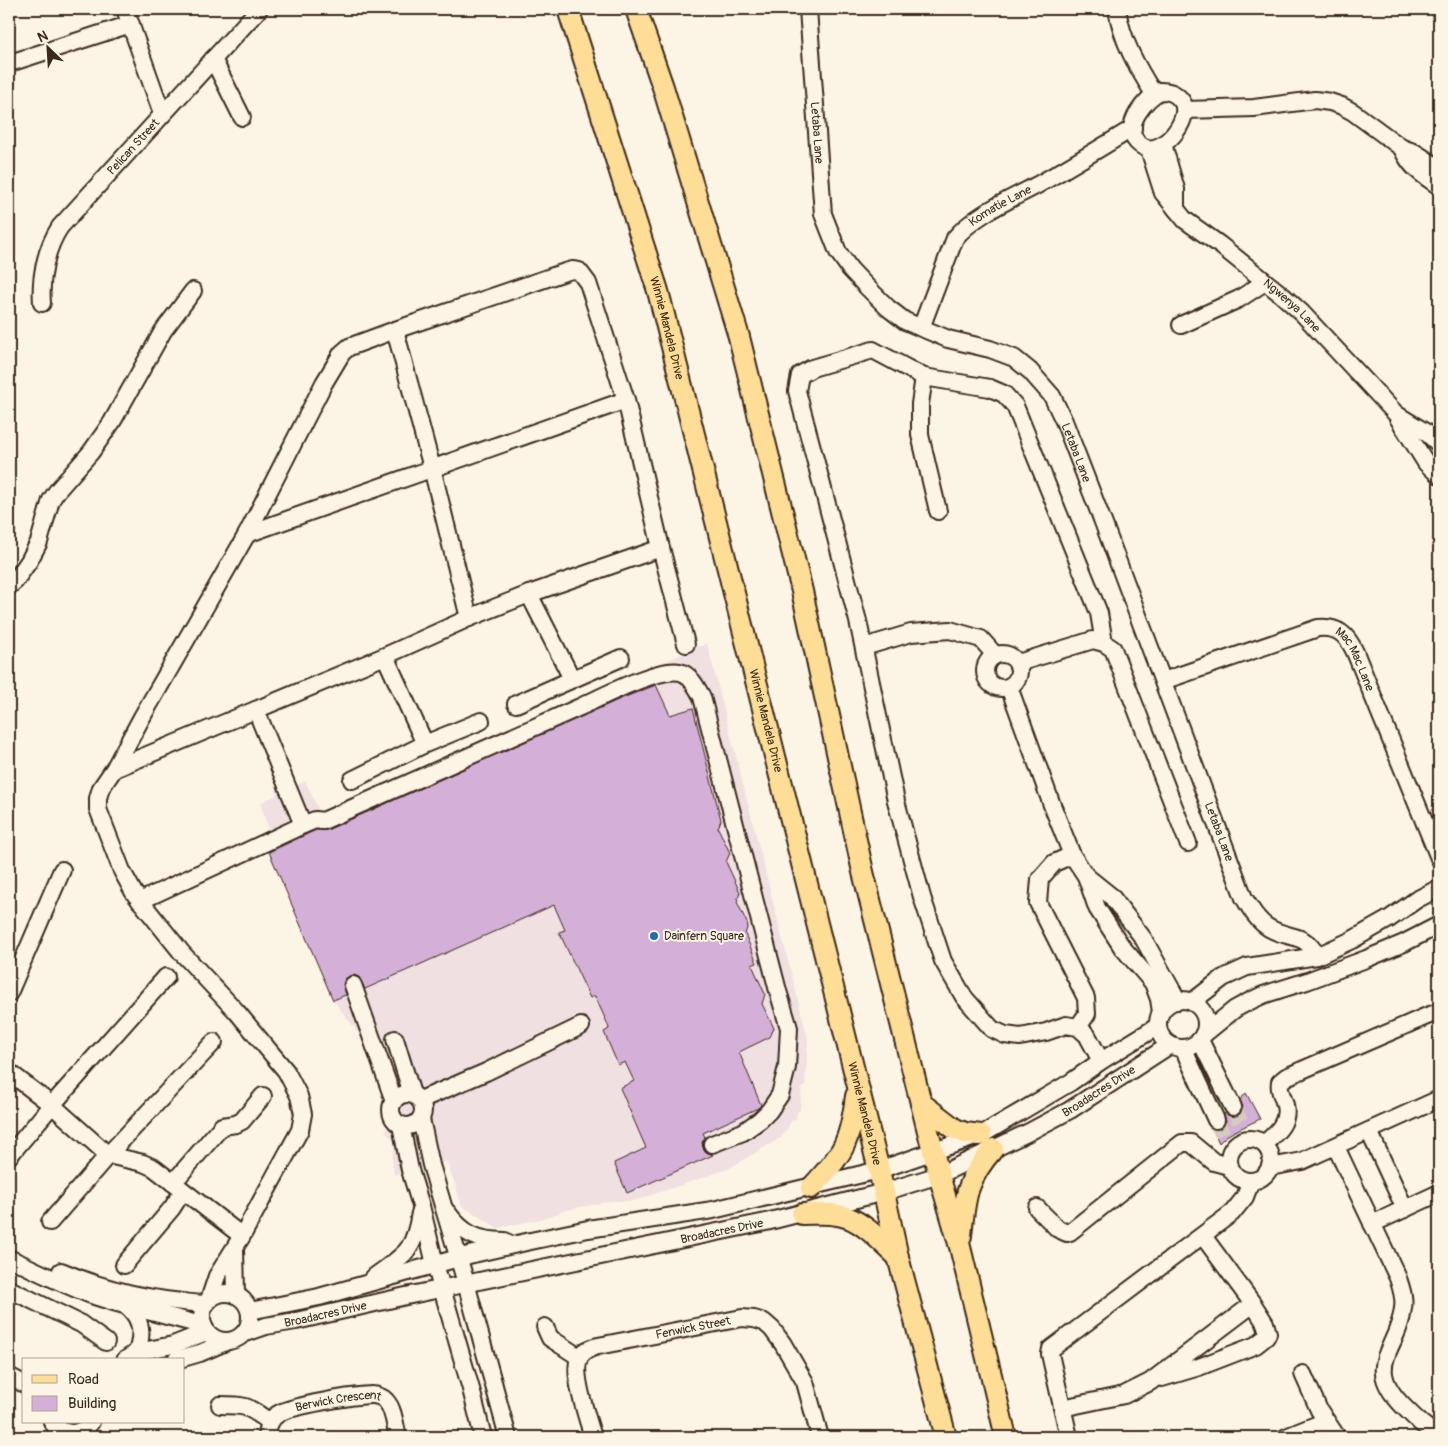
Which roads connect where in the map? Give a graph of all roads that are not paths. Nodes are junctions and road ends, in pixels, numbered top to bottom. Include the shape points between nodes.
1 (259, 9) edge
2 (568, 9) edge
3 (636, 9) edge
4 (808, 9) edge
5 (1117, 9) edge
6 (128, 16) edge
7 (213, 59) junction
8 (13, 62) dead end
9 (1154, 94) junction
10 (1185, 110) junction
11 (162, 114) junction
12 (242, 117) dead end
13 (1133, 128) junction
14 (1156, 146) junction
15 (1438, 179) edge
16 (1265, 282) junction
17 (193, 290) dead end
18 (42, 303) dead end
19 (1181, 325) dead end
20 (921, 328) junction
21 (395, 330) junction
22 (924, 377) junction
23 (626, 400) junction
24 (1396, 414) junction
25 (1439, 444) edge
26 (432, 468) junction
27 (1439, 475) edge
28 (938, 511) dead end
29 (247, 534) junction
30 (661, 548) junction
31 (9, 586) edge
32 (529, 594) junction
33 (470, 618) junction
34 (1104, 643) junction
35 (686, 644) dead end
36 (864, 647) junction
37 (995, 655) junction
38 (385, 656) junction
39 (620, 658) dead end
40 (1018, 663) junction
41 (572, 679) junction
42 (1164, 682) junction
43 (1009, 687) junction
44 (516, 704) dead end
45 (256, 710) junction
46 (481, 721) dead end
47 (425, 744) junction
48 (114, 769) junction
49 (352, 780) dead end
50 (303, 825) junction
51 (1188, 843) dead end
52 (1072, 856) junction
53 (1439, 858) edge
54 (62, 870) dead end
55 (1086, 876) junction
56 (1439, 888) edge
57 (140, 901) junction
58 (1439, 925) edge
59 (1317, 956) junction
60 (166, 977) dead end
61 (354, 985) dead end
62 (9, 993) edge
63 (1185, 1001) junction
64 (1439, 1012) edge
65 (1160, 1019) junction
66 (581, 1026) dead end
67 (1078, 1027) junction
68 (1202, 1038) junction
69 (395, 1040) dead end
70 (214, 1042) dead end
71 (1177, 1047) junction
72 (1101, 1061) junction
73 (9, 1072) edge
74 (1221, 1082) junction
75 (857, 1084) junction
76 (1204, 1092) junction
77 (263, 1096) dead end
78 (416, 1097) junction
79 (1439, 1099) edge
80 (394, 1101) junction
81 (921, 1103) junction
82 (52, 1105) junction
83 (1233, 1107) tunnel mouth
84 (421, 1119) junction
85 (1216, 1120) tunnel mouth
86 (401, 1125) junction
87 (1369, 1131) junction
88 (987, 1142) junction
89 (712, 1144) dead end
90 (1264, 1144) junction
91 (1336, 1147) junction
92 (934, 1152) junction
93 (1227, 1152) junction
94 (108, 1155) junction
95 (9, 1156) edge
96 (1270, 1167) junction
97 (879, 1170) junction
98 (939, 1175) junction
99 (1251, 1181) junction
100 (178, 1187) junction
101 (811, 1188) junction
102 (884, 1192) junction
103 (1439, 1193) edge
104 (421, 1206) junction
105 (443, 1207) junction
106 (1037, 1208) dead end
107 (1405, 1209) junction
108 (802, 1214) junction
109 (50, 1222) dead end
110 (1372, 1224) junction
111 (1203, 1236) junction
112 (239, 1242) junction
113 (526, 1242) junction
114 (960, 1247) junction
115 (9, 1248) edge
116 (9, 1258) edge
117 (458, 1258) junction
118 (898, 1258) junction
119 (435, 1264) junction
120 (124, 1266) dead end
121 (466, 1283) junction
122 (364, 1284) junction
123 (9, 1289) edge
124 (442, 1289) junction
125 (236, 1295) junction
126 (207, 1302) junction
127 (1253, 1304) junction
128 (128, 1306) junction
129 (250, 1311) junction
130 (545, 1327) dead end
131 (205, 1329) junction
132 (243, 1334) junction
133 (228, 1341) junction
134 (106, 1342) dead end
135 (131, 1356) edge
136 (579, 1357) junction
137 (183, 1358) edge
138 (1302, 1374) dead end
139 (9, 1376) edge
140 (1150, 1382) junction
141 (22, 1383) edge
142 (494, 1383) junction
143 (471, 1389) junction
144 (220, 1405) dead end
145 (1062, 1408) junction
146 (1326, 1421) junction
147 (54, 1424) edge
148 (89, 1424) edge
149 (268, 1430) edge
150 (77, 1435) edge
151 (1439, 1436) edge
152 (398, 1437) edge
153 (483, 1437) edge
154 (508, 1437) edge
155 (593, 1437) edge
156 (820, 1437) edge
157 (946, 1437) edge
158 (1006, 1437) edge
159 (1069, 1437) edge
160 (1286, 1437) edge
161 (1336, 1437) edge

1 - 7 street, Pelican Street
2 - 75 main road, Winnie Mandela Drive via 658,291
3 - 81 main road via 739,337 802,591 863,872
4 - 20 street, Letaba Lane via 823,214 828,229 850,269 888,308
5 - 9 street via 1124,39
6 - 8 street
6 - 11 street
7 - 11 street, Pelican Street
7 - 12 street
9 - 10 street via 1160,91 1175,94
9 - 13 street via 1137,114
10 - 14 street via 1181,123
10 - 15 street via 1330,102 1353,112 1402,148 1414,152
11 - 18 street, Pelican Street via 52,238 46,260
13 - 14 street via 1134,139 1142,146
13 - 20 street, Komatie Lane via 961,231 955,238
14 - 16 street, Ngwenya Lane via 1176,189 1176,209 1185,220
16 - 19 street via 1238,299
16 - 24 street, Ngwenya Lane via 1302,313
17 - 31 street via 164,331 92,452 57,490 39,542
20 - 42 street, Letaba Lane via 1014,358 1030,370 1052,396
21 - 23 street via 564,272 579,271 588,283
21 - 26 street
21 - 29 street via 349,347 342,353
22 - 28 street via 920,435
22 - 34 street via 990,388 1004,394 1015,406 1099,613
22 - 36 street via 873,350 812,368 800,375 797,391
23 - 26 street
23 - 30 street
24 - 25 street, Ngwenya Lane
24 - 27 street, Ngwenya Lane via 1426,464
26 - 29 street
26 - 33 street
29 - 48 street
30 - 32 street
30 - 35 street
32 - 33 street
32 - 41 street
33 - 38 street
34 - 40 street via 1093,640
34 - 51 street via 1113,649
36 - 37 street via 911,633 950,630 981,639
36 - 67 street via 896,801 922,897 944,961 964,997 992,1028 1005,1036 1020,1037 1066,1026
37 - 40 street via 1008,654
37 - 43 street via 986,665 987,678 996,687
38 - 45 street
38 - 47 street
39 - 41 street
40 - 43 street via 1019,677
41 - 44 street
42 - 53 street, Mac Mac Lane via 1318,628 1335,629 1349,639 1355,652
42 - 59 street, Letaba Lane via 1244,898 1267,928 1305,940
43 - 52 street
45 - 48 street
45 - 50 street
46 - 47 street
47 - 49 street
48 - 57 street via 101,788 98,809 122,871
50 - 57 street
50 - 89 street via 315,820 323,821 647,678 669,671 685,674 702,697 789,1028 787,1067 780,1095 760,1120 743,1132
52 - 55 street
52 - 67 street via 1054,863 1040,879 1038,903 1086,998 1087,1014
54 - 62 street
55 - 63 street via 1111,896 1144,938
55 - 65 street via 1097,908 1122,947 1153,983 1159,999
56 - 59 street via 1352,940
57 - 112 street via 286,1071 300,1096 303,1114 300,1130
58 - 68 street via 1366,959 1263,994 1235,1009
59 - 63 street via 1247,967
60 - 82 street
61 - 80 street
63 - 65 street via 1171,1003
63 - 68 street via 1203,1013 1206,1028
64 - 90 street via 1286,1077 1279,1087 1286,1116 1282,1127
65 - 71 street via 1162,1037
65 - 72 street, Broadacres Drive
66 - 78 street via 486,1072
67 - 72 street via 1087,1034
68 - 71 street via 1195,1044
68 - 74 street
69 - 78 street
70 - 94 street
71 - 76 street
71 - 88 street, Broadacres Drive via 1070,1110
72 - 88 street, Broadacres Drive
73 - 82 street
74 - 76 street
74 - 83 street
75 - 97 main road, Winnie Mandela Drive
75 - 101 main road via 853,1120 845,1145
76 - 85 street
77 - 100 street via 242,1121 222,1126
78 - 80 street via 402,1095
78 - 84 street via 424,1110
79 - 87 street
80 - 86 street via 393,1117
81 - 88 main road via 956,1129
81 - 92 main road
82 - 94 street
82 - 95 street
84 - 86 street via 412,1126
84 - 105 street
86 - 104 street
87 - 91 street
87 - 107 street
88 - 92 street, Broadacres Drive
88 - 98 street, Broadacres Drive
88 - 114 main road via 964,1206
90 - 93 street via 1246,1133
90 - 96 street via 1271,1155
91 - 96 street via 1302,1161
91 - 110 street
92 - 97 street, Broadacres Drive
92 - 98 main road
93 - 99 street via 1237,1177
93 - 106 street via 1214,1162 1192,1143 1182,1143 1070,1232 1058,1229
94 - 100 street via 154,1168
94 - 109 street
96 - 99 street via 1262,1177
97 - 101 street, Broadacres Drive
97 - 102 main road, Winnie Mandela Drive
98 - 102 street, Broadacres Drive
98 - 114 main road
99 - 111 street via 1240,1204
100 - 112 street
100 - 120 street via 172,1208
101 - 113 street, Broadacres Drive via 713,1210 588,1228
102 - 108 street, Broadacres Drive
102 - 118 main road, Winnie Mandela Drive
103 - 107 street
104 - 119 street
104 - 122 street via 412,1244 403,1255
105 - 113 street via 456,1224 475,1237
105 - 117 street
107 - 110 street
108 - 118 main road via 849,1218 864,1227
108 - 121 street, Broadacres Drive
110 - 151 street via 1398,1278 1404,1307 1386,1356 1385,1379 1397,1400 1424,1427
111 - 127 street
111 - 145 street via 1051,1349
112 - 125 street
112 - 126 street via 218,1276
113 - 117 street, Broadacres Drive
114 - 158 main road
115 - 126 street via 109,1288 152,1298
116 - 128 street via 88,1294
117 - 119 street, Broadacres Drive
117 - 121 street
118 - 157 main road, Winnie Mandela Drive
119 - 122 street, Broadacres Drive
119 - 124 street
121 - 124 street, Broadacres Drive
121 - 142 street
122 - 129 street, Broadacres Drive
123 - 134 street via 81,1324
124 - 132 street, Broadacres Drive via 266,1326
124 - 143 street
125 - 126 street via 222,1293
125 - 129 street
126 - 131 street via 202,1315
127 - 140 street
127 - 140 street via 1265,1322 1268,1333 1263,1340 1200,1367
128 - 131 street via 177,1318
128 - 135 street via 135,1313 141,1330 141,1340
129 - 132 street via 250,1324
130 - 136 street via 550,1338
131 - 133 street via 220,1340
131 - 135 street via 173,1345
132 - 133 street, Broadacres Drive
133 - 137 street, Broadacres Drive
136 - 155 street via 578,1379
136 - 156 street, Fenwick Street via 586,1350 598,1346 742,1318 764,1322 800,1372 810,1395
138 - 146 street
139 - 141 street
140 - 145 street via 1124,1395
142 - 143 street
142 - 154 street
143 - 153 street
144 - 149 street via 243,1405 252,1410
145 - 159 street
146 - 160 street
146 - 161 street
147 - 150 street via 61,1431
148 - 150 street
149 - 152 street, Berwick Crescent via 279,1413 291,1409 375,1395 389,1406

